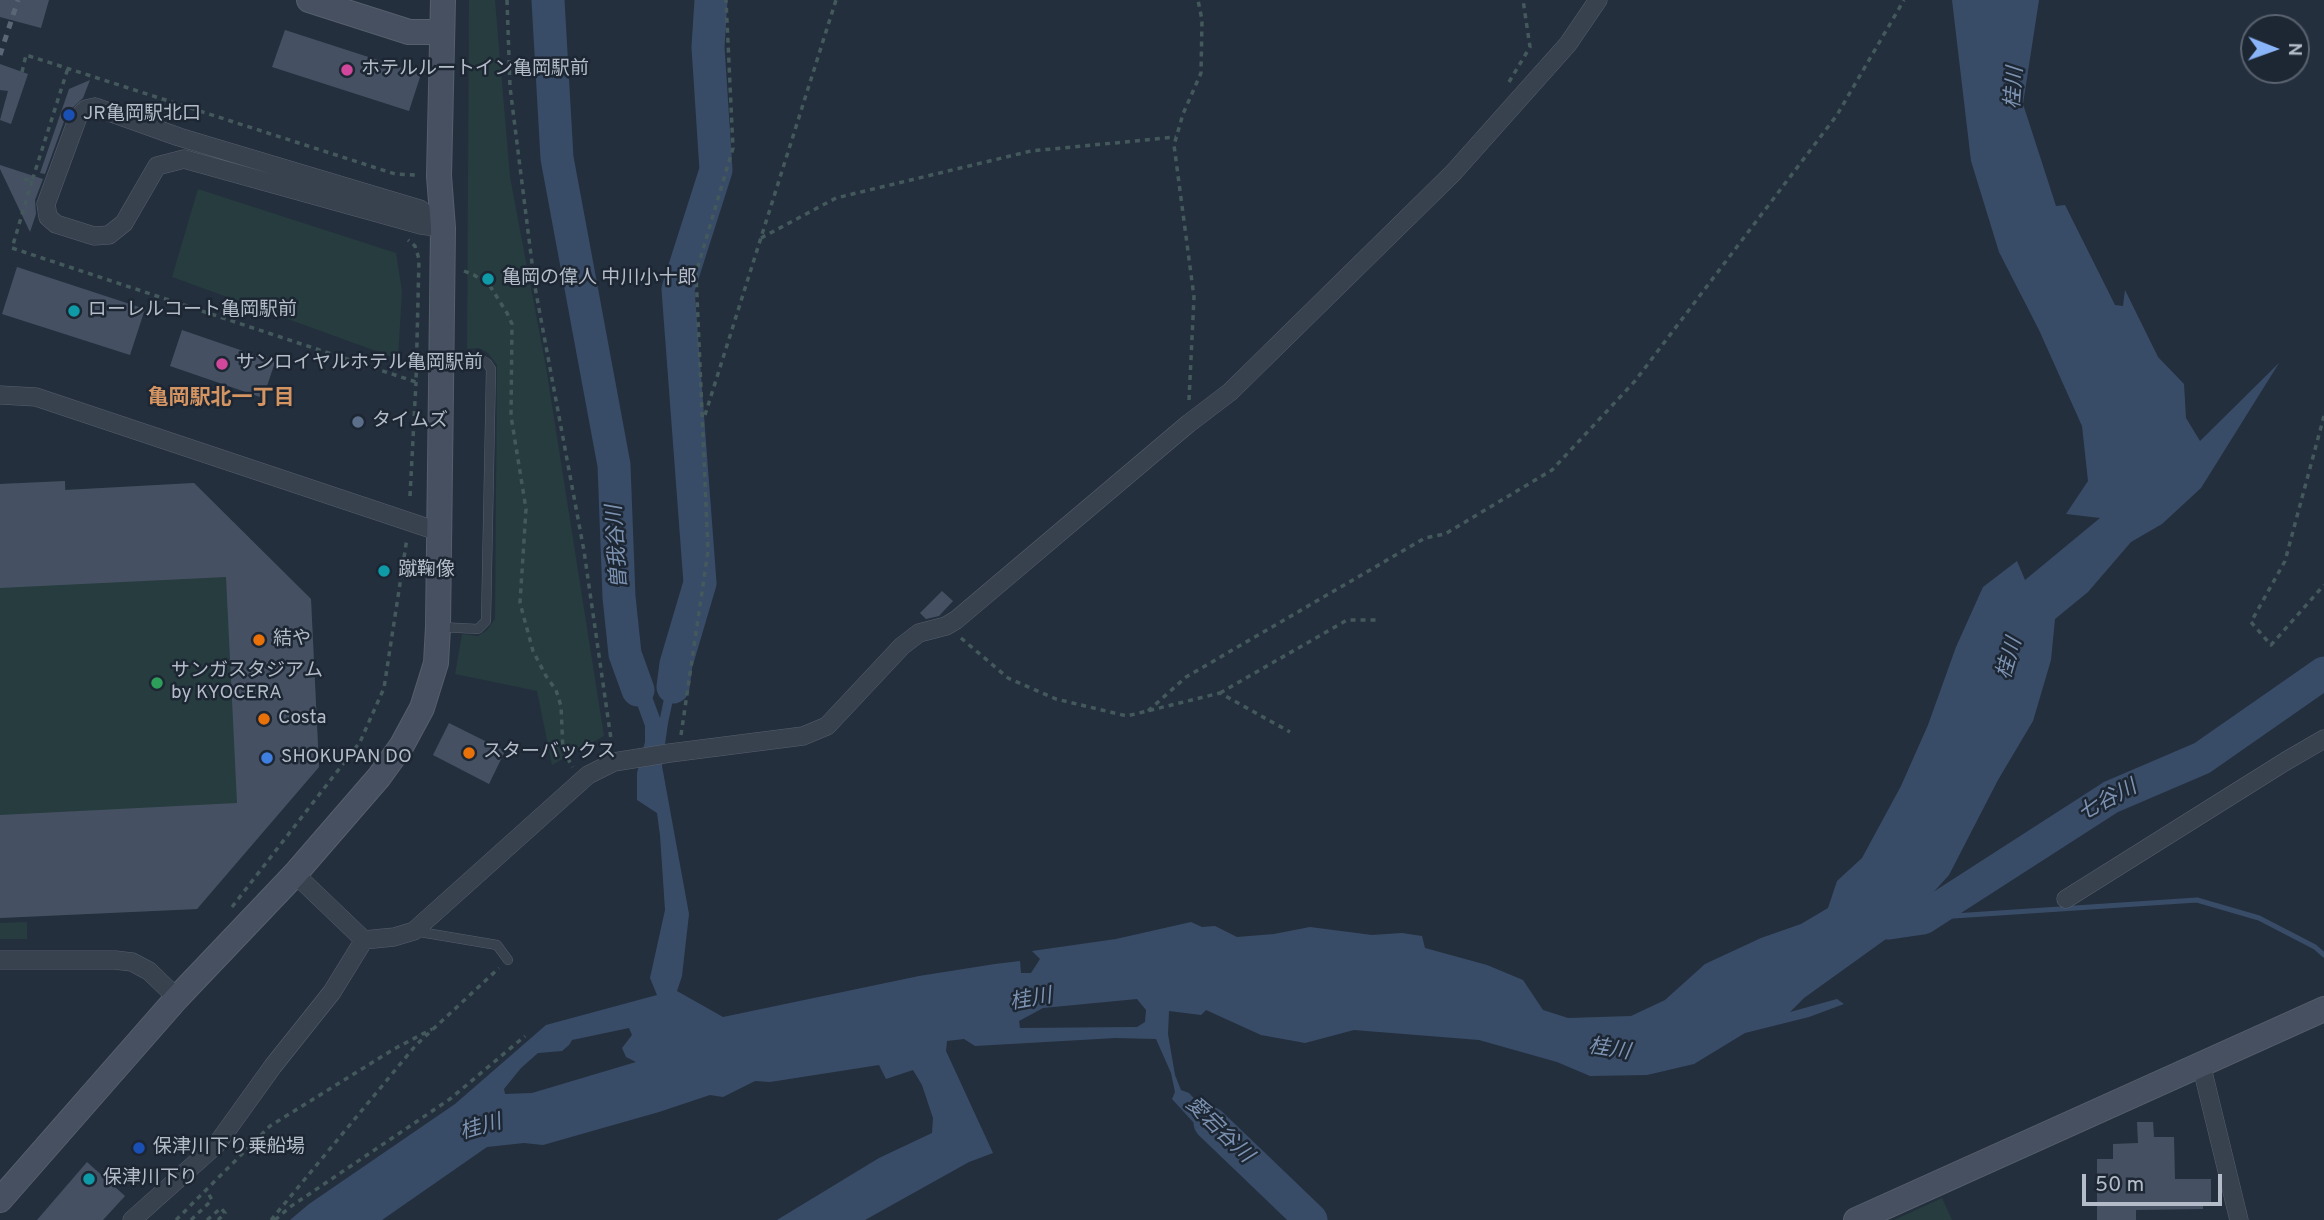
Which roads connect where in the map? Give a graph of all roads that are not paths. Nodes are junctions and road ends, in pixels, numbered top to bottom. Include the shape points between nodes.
1 (309, 0) edge
2 (443, 0) edge
3 (1598, 0) edge
4 (442, 32) junction
5 (443, 228) junction
6 (442, 360) junction
7 (0, 395) edge
8 (440, 533) junction
9 (438, 627) junction
10 (2324, 739) edge
11 (295, 874) junction
12 (2066, 899) dead end
13 (414, 932) junction
14 (364, 940) junction
15 (0, 960) edge
16 (508, 960) road end
17 (177, 998) junction
18 (2324, 1009) edge
19 (2201, 1065) junction
20 (0, 1200) edge
21 (1868, 1217) edge
22 (132, 1220) edge
23 (2239, 1220) edge

1 - 4 street via 409,32
2 - 4 street
3 - 13 street via 1568,44 1453,173 1230,392 956,620 919,633 902,646 827,726 803,736 621,761 587,775
4 - 5 street via 439,176
5 - 5 street via 184,159 158,166 151,173 124,223 109,235 94,236 56,224 48,217 46,204 78,117 95,107 420,209
5 - 6 street
6 - 8 street
6 - 9 lane via 478,358 491,369 491,382 486,621 478,629
7 - 8 street via 36,397
8 - 9 street
9 - 11 street via 436,663 422,708 402,745
10 - 12 street
11 - 14 street
11 - 17 street
13 - 14 street
13 - 16 lane via 497,945
14 - 22 street via 332,992 217,1144
15 - 17 street via 132,962 164,983
17 - 20 street
18 - 19 street
19 - 21 street
19 - 23 street

